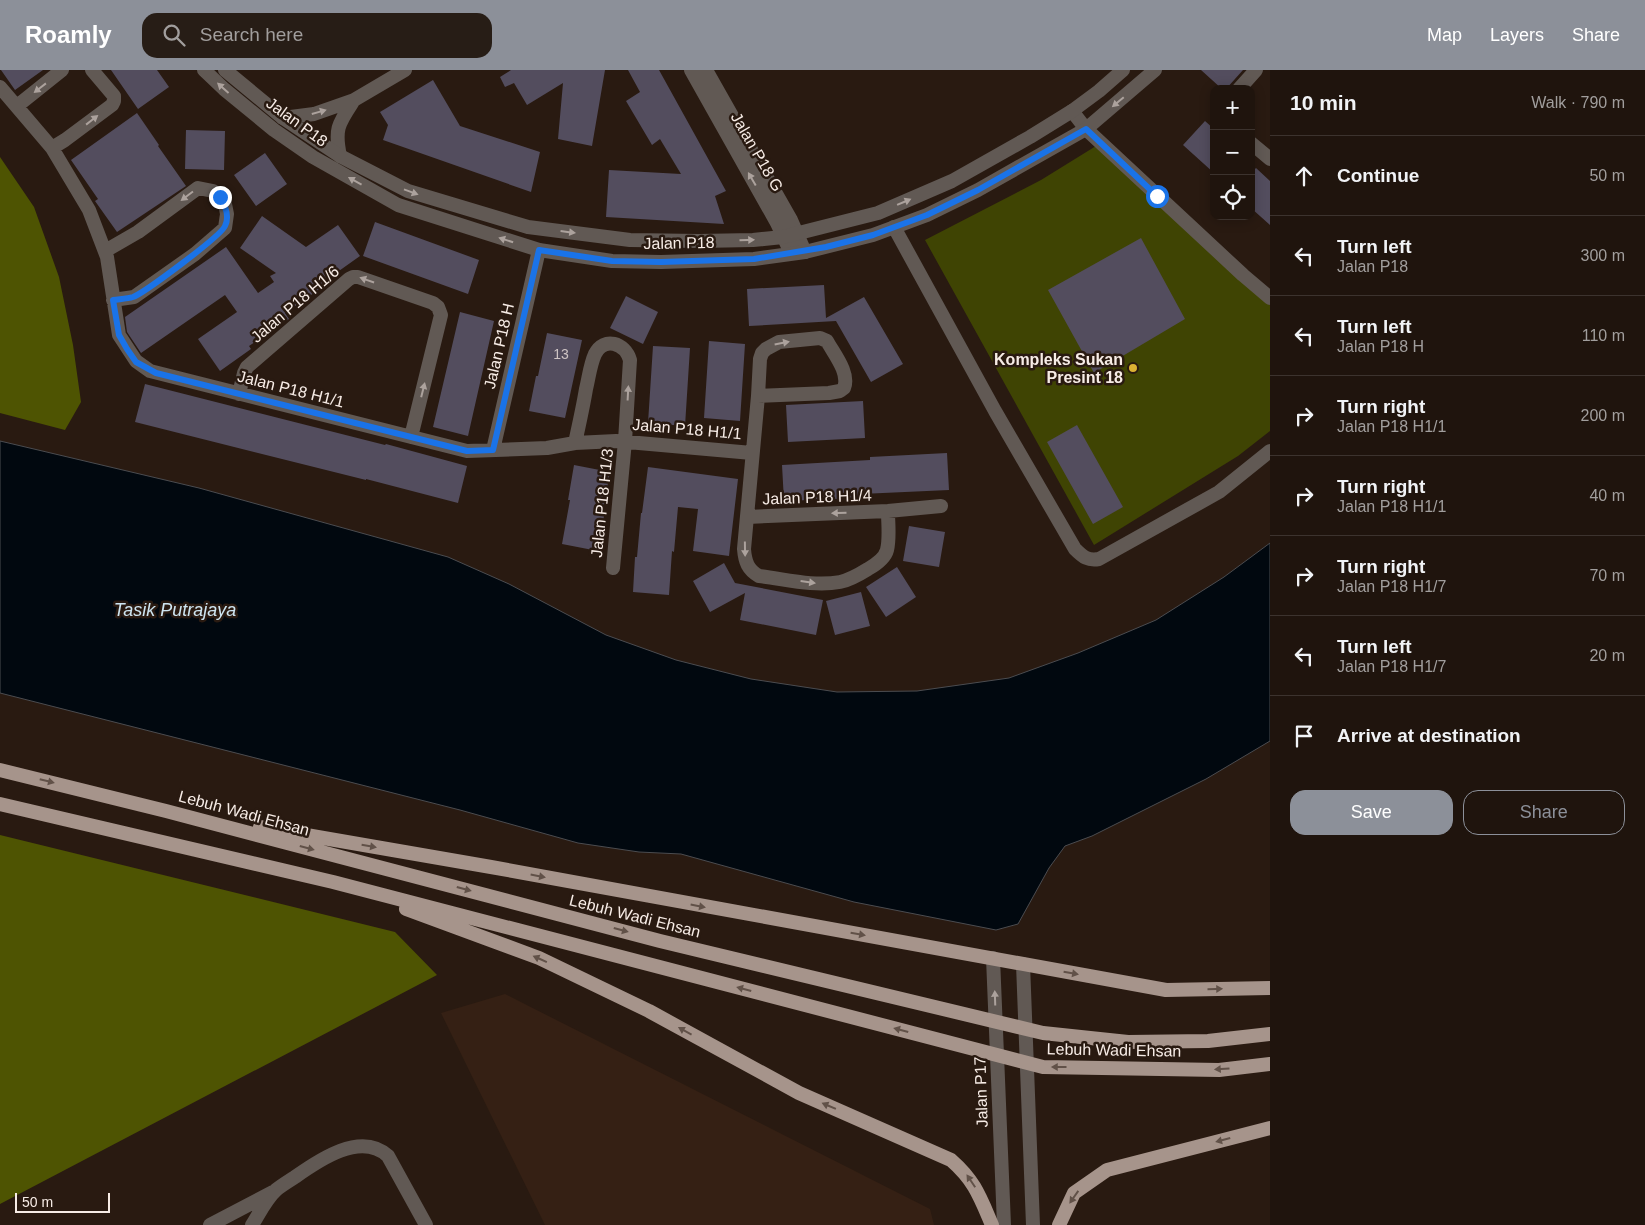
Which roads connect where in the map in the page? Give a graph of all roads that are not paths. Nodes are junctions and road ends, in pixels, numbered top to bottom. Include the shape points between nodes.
1 (62, 70) edge
2 (92, 70) edge
3 (204, 70) edge
4 (224, 70) edge
5 (406, 70) edge
6 (691, 70) edge
7 (706, 70) edge
8 (1123, 70) edge
9 (1155, 70) edge
10 (1256, 70) edge
11 (1243, 85) edge
12 (0, 87) edge
13 (354, 100) junction
14 (17, 106) junction
15 (1072, 111) junction
16 (283, 118) junction
17 (1086, 129) junction
18 (1255, 145) edge
19 (52, 148) junction
20 (1267, 152) edge
21 (340, 156) junction
22 (894, 227) junction
23 (798, 234) junction
24 (783, 237) junction
25 (539, 250) junction
26 (105, 251) junction
27 (805, 252) junction
28 (791, 253) junction
29 (1270, 298) edge
30 (113, 300) junction
31 (239, 394) junction
32 (758, 396) junction
33 (411, 437) junction
34 (626, 441) junction
35 (575, 443) junction
36 (493, 450) junction
37 (1270, 451) edge
38 (752, 453) junction
39 (941, 506) dead end
40 (888, 511) junction
41 (747, 517) junction
42 (613, 568) dead end
43 (0, 770) edge
44 (0, 804) edge
45 (166, 811) junction
46 (333, 882) junction
47 (993, 958) junction
48 (1023, 964) junction
49 (1270, 988) edge
50 (1270, 1034) edge
51 (1270, 1064) edge
52 (1270, 1128) edge
53 (275, 1191) junction
54 (210, 1225) edge
55 (252, 1225) edge
56 (426, 1225) edge
57 (992, 1225) edge
58 (1004, 1225) edge
59 (1033, 1225) edge
60 (1059, 1225) edge

1 -> 14 street
19 -> 2 street via 112,105 114,96
25 -> 3 street, Jalan P18 via 398,205 313,157 274,130
4 - 16 street, Jalan P18
5 - 13 street
24 -> 6 street, Jalan P18 G
7 - 23 street, Jalan P18 G
8 - 15 street, Jalan P18
9 -> 17 street, Jalan P18
10 - 11 street
12 - 14 street, Jalan P18 H1/1
16 -> 13 street via 314,114
13 - 21 street via 337,130
14 - 19 street, Jalan P18 H1/1
15 - 17 street
23 -> 15 street, Jalan P18 via 878,213 952,181
16 - 21 street, Jalan P18
17 - 22 street, Jalan P18 via 978,190
17 - 29 street
18 - 20 street
19 - 26 street, Jalan P18 H1/1 via 89,210
21 -> 24 street, Jalan P18 via 408,191 528,227 630,240 708,241
22 - 27 street, Jalan P18
22 - 37 street via 994,411 1084,558 1099,559 1219,492
23 - 24 street, Jalan P18
23 - 27 street, Jalan P18 G
24 - 28 street, Jalan P18 G
25 - 28 street, Jalan P18 via 612,261 661,262 754,259
25 - 36 street, Jalan P18 H
26 - 30 street, Jalan P18 H1/1
30 -> 26 street via 134,297 195,254 225,228 225,204 213,191 198,188 138,232
27 - 28 street, Jalan P18
30 - 31 street, Jalan P18 H1/1 via 119,335 136,362 156,373
31 - 33 street, Jalan P18 H1/1
33 -> 31 street, Jalan P18 H1/6 via 441,316 434,303 358,277 349,279 247,367
32 -> 32 street, Jalan P18 H1/4 via 762,353 779,342 824,339 846,378 840,391
32 - 38 street, Jalan P18 H1/4
33 - 36 street, Jalan P18 H1/1 via 467,451
34 - 35 street, Jalan P18 H1/1
34 -> 35 street, Jalan P18 H1/3 via 630,360 620,346 609,344 595,354
34 - 38 street, Jalan P18 H1/1
34 - 42 street, Jalan P18 H1/3
35 - 36 street, Jalan P18 H1/1 via 547,448
38 - 41 street, Jalan P18 H1/4
39 - 40 street, Jalan P18 H1/4
40 -> 41 street, Jalan P18 H1/4
41 -> 40 street, Jalan P18 H1/4 via 745,557 752,572 759,576 817,584 841,582 881,559 887,550
43 -> 45 main road, Lebuh Wadi Ehsan
44 - 46 main road, Lebuh Wadi Ehsan
45 -> 47 main road
45 -> 50 main road, Lebuh Wadi Ehsan via 660,941 1043,1032 1128,1042 1208,1040
51 -> 46 main road, Lebuh Wadi Ehsan via 1219,1070 1043,1067
57 -> 46 main road via 975,1187 951,1160 799,1093 649,1011 539,958
47 - 48 main road
58 -> 47 street, Jalan P17
48 -> 49 main road via 1166,990
48 - 59 street
52 -> 60 main road via 1107,1170 1074,1193
53 - 54 street
53 - 55 street
53 - 56 street via 337,1151 353,1147 383,1151

